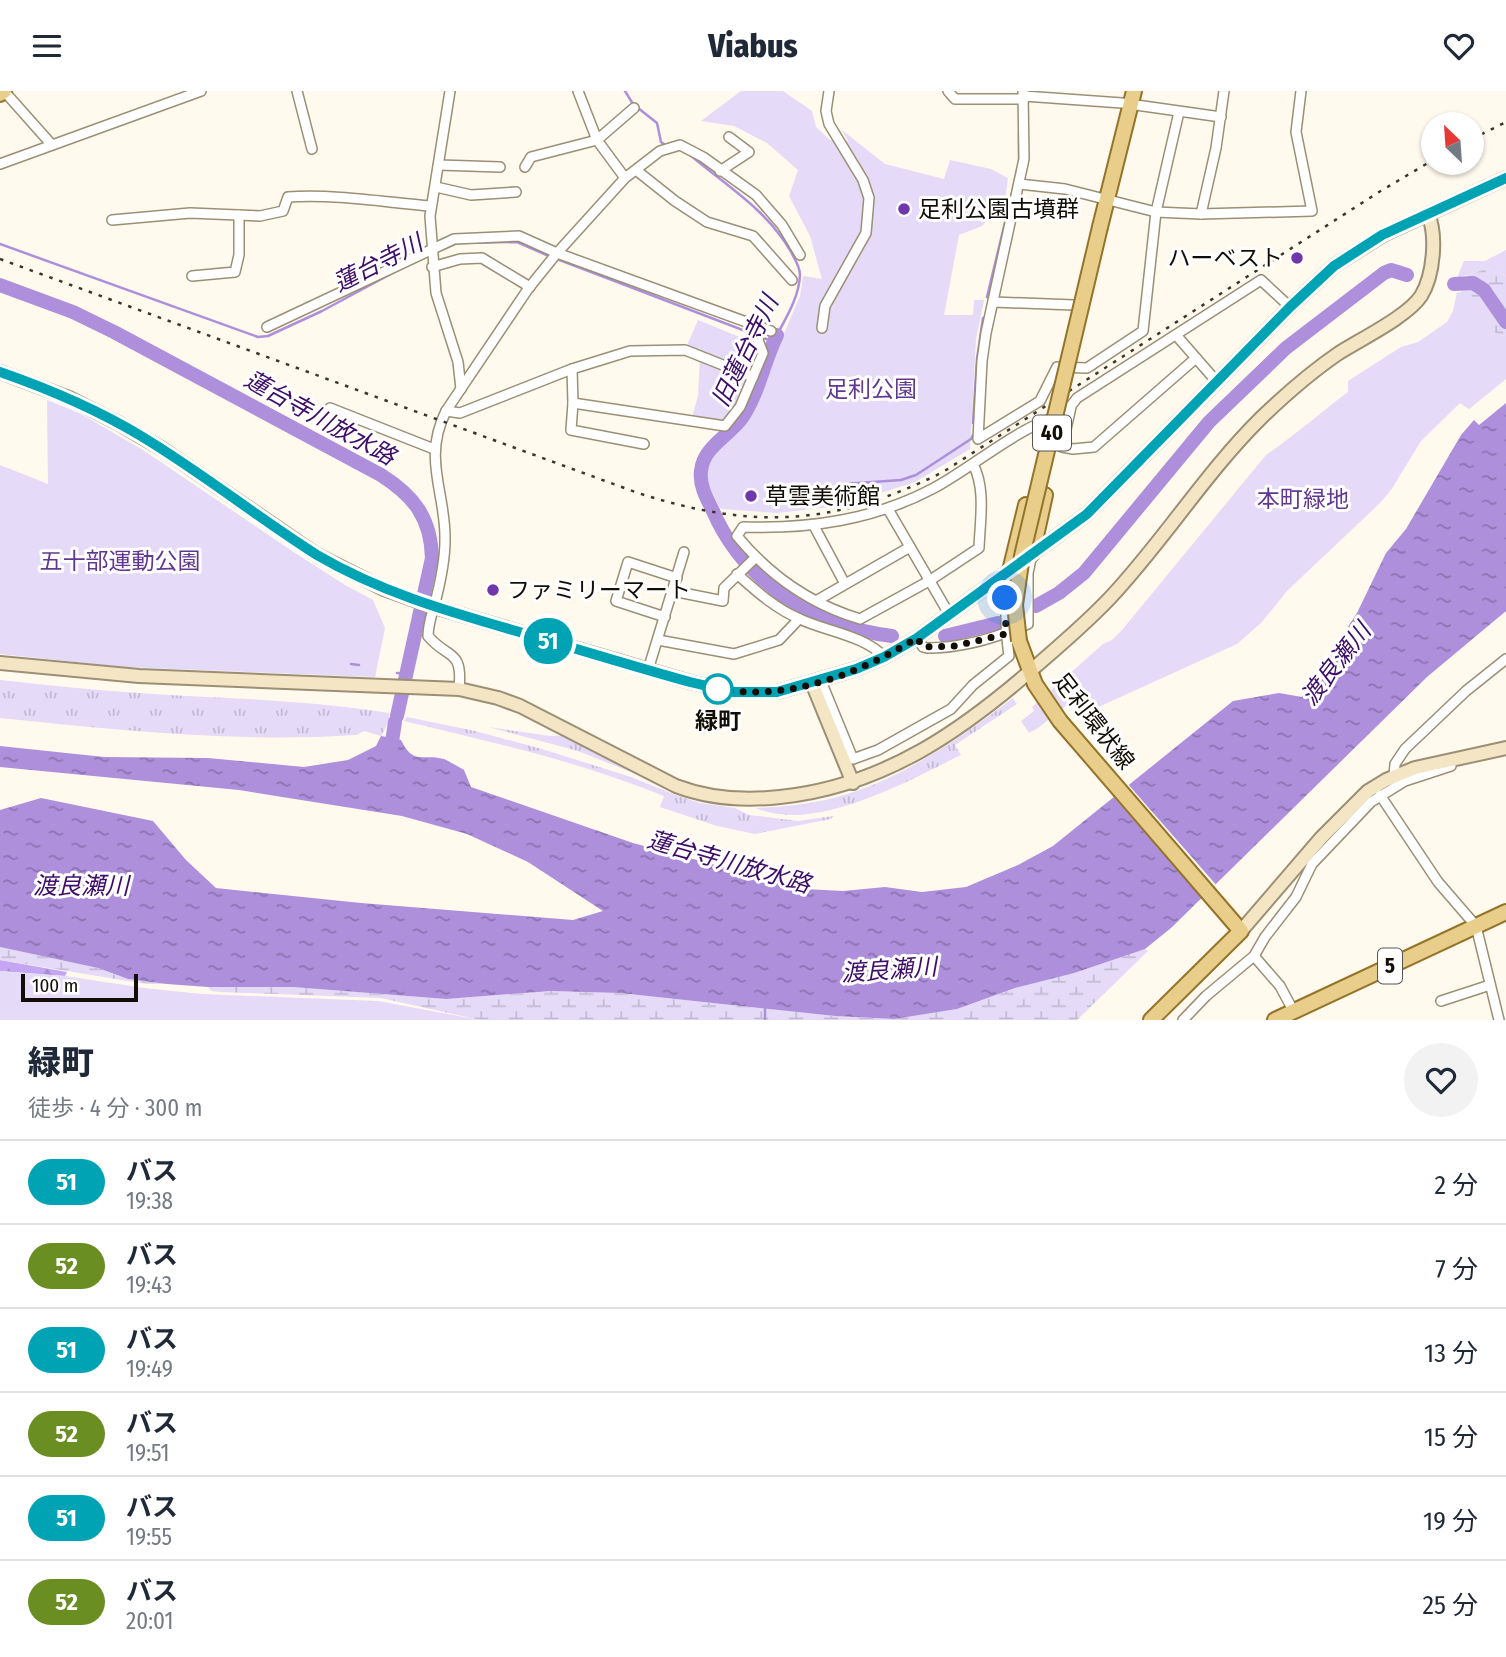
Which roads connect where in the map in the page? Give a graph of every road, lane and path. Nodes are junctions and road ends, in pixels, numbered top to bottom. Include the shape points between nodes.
1 (201, 91) edge
2 (297, 91) edge
3 (450, 91) edge
4 (578, 91) edge
5 (829, 91) edge
6 (948, 91) edge
7 (1134, 91) edge
8 (1224, 91) edge
9 (1301, 91) edge
10 (2, 92) edge
11 (1021, 97) edge
12 (1130, 106) junction
13 (634, 108) dead end
14 (1179, 112) junction
15 (1221, 117) junction
16 (729, 137) dead end
17 (597, 140) junction
18 (52, 145) junction
19 (312, 149) dead end
20 (0, 163) edge
21 (439, 165) junction
22 (500, 167) dead end
23 (525, 167) dead end
24 (636, 170) junction
25 (720, 171) junction
26 (1506, 178) edge
27 (625, 179) junction
28 (1019, 184) junction
29 (436, 187) junction
30 (516, 192) dead end
31 (1107, 199) junction
32 (431, 206) junction
33 (1156, 212) junction
34 (1201, 214) junction
35 (1428, 214) junction
36 (239, 215) junction
37 (112, 220) dead end
38 (431, 248) junction
39 (556, 253) junction
40 (800, 255) dead end
41 (432, 267) junction
42 (192, 276) dead end
43 (792, 280) dead end
44 (530, 287) junction
45 (993, 302) junction
46 (1074, 305) dead end
47 (1290, 307) junction
48 (268, 327) dead end
49 (761, 327) junction
50 (822, 328) dead end
51 (771, 331) dead end
52 (1176, 335) junction
53 (1071, 354) junction
54 (1196, 358) junction
55 (572, 369) junction
56 (0, 372) edge
57 (753, 377) junction
58 (1217, 382) junction
59 (461, 389) junction
60 (573, 403) junction
61 (1070, 407) junction
62 (330, 408) dead end
63 (446, 411) junction
64 (644, 444) dead end
65 (434, 449) junction
66 (973, 464) junction
67 (888, 509) junction
68 (814, 526) junction
69 (910, 547) junction
70 (684, 552) dead end
71 (1032, 554) junction
72 (753, 560) junction
73 (1010, 571) junction
74 (739, 572) junction
75 (677, 578) junction
76 (929, 581) junction
77 (845, 584) junction
78 (673, 591) junction
79 (816, 601) junction
80 (431, 606) junction
81 (949, 614) junction
82 (665, 617) junction
83 (799, 619) junction
84 (1012, 637) junction
85 (917, 638) junction
86 (658, 640) junction
87 (884, 657) junction
88 (1506, 659) edge
89 (0, 663) edge
90 (648, 670) junction
91 (1032, 678) junction
92 (816, 682) junction
93 (459, 689) junction
94 (1506, 748) edge
95 (1477, 753) junction
96 (1394, 776) junction
97 (853, 783) junction
98 (1380, 795) junction
99 (1506, 912) edge
100 (1476, 926) junction
101 (1241, 931) junction
102 (1254, 957) junction
103 (1490, 985) junction
104 (1441, 1001) dead end
105 (1294, 1012) junction
106 (1151, 1020) edge
107 (1183, 1020) edge
108 (1275, 1020) edge
109 (1499, 1020) edge

1 - 18 street
2 - 19 street
3 - 21 street
4 - 17 street
5 - 50 street via 829,124 869,198 866,233 825,306
6 - 11 street via 955,99
7 - 12 main road, 足利環状線 / 40
8 - 15 street
9 - 34 street via 1296,132 1311,211
10 - 18 street
11 - 12 street
11 - 28 street via 1024,159
12 - 14 street
12 - 31 main road, 足利環状線 / 40
13 - 17 street
14 - 15 street
14 - 33 street
15 - 34 street
16 - 25 street via 750,152
17 - 23 street via 531,157
17 - 27 street
18 - 20 street
21 - 22 street
21 - 29 street
24 - 25 street via 660,151 680,145
24 - 27 street
24 - 43 street via 706,222 753,236
25 - 40 street via 756,195
26 - 35 street
27 - 39 street
28 - 31 street
28 - 45 street
29 - 30 street via 471,195
29 - 32 street
31 - 33 street
31 - 53 main road, 足利環状線 / 40, bridge
32 - 36 street via 338,196 288,197 283,211
32 - 38 street
33 - 34 street
33 - 45 street via 1143,331 1087,368 1057,367 1040,401 978,439 982,361
35 - 47 street via 1345,258
35 - 91 street via 1434,240 1427,282 1416,302 1283,397 1221,462 1110,599
36 - 37 street via 190,213
36 - 42 street via 235,272
38 - 39 street via 454,239 519,236
38 - 41 street
38 - 48 street
39 - 44 street
39 - 49 street
41 - 44 street via 482,258
41 - 59 street
44 - 59 street
45 - 46 street
47 - 52 street via 1261,280
47 - 58 street
49 - 51 street
49 - 57 street via 758,340 763,353
52 - 54 street
52 - 61 street via 1077,398
53 - 71 main road via 1072,379
53 - 73 main road, bridge via 1054,387
53 - 84 main road, 足利環状線 / 40, bridge via 1018,575
54 - 58 street
54 - 61 street via 1094,447 1062,447
55 - 57 street via 630,351 685,350
55 - 60 street
55 - 63 street via 460,413
56 - 80 street via 69,398 118,423 317,555
57 - 60 street via 740,407 724,426
58 - 71 street via 1099,503
59 - 63 street
60 - 64 street via 571,429
61 - 66 street
62 - 65 street
63 - 65 street
65 - 80 street via 446,535
66 - 67 street
66 - 76 street via 981,487 979,548
67 - 68 street
67 - 69 street
68 - 72 street via 743,527 737,535
68 - 77 street
69 - 76 street
69 - 77 street
70 - 75 street
71 - 73 street
71 - 84 street via 1028,624
72 - 74 street
72 - 79 street
73 - 81 street
73 - 84 street via 1006,590
74 - 78 street via 724,588 723,601
74 - 83 street via 757,593
75 - 78 street
75 - 82 street via 628,562 616,601
76 - 79 street via 860,619
76 - 81 street
77 - 79 street
78 - 82 street
80 - 90 street
80 - 93 street via 428,636 458,663
81 - 85 street
82 - 86 street
83 - 86 street via 779,640 734,654
83 - 87 street via 871,645
84 - 85 street via 938,648 923,647
84 - 91 main road, 足利環状線 / 40
84 - 92 street via 1009,656 956,705 912,733 856,759 850,756
85 - 87 street
86 - 90 street
87 - 92 street
88 - 96 street via 1405,749 1395,764
89 - 93 street via 126,675
90 - 92 street via 733,692 777,692
91 - 97 street via 931,744
91 - 101 main road, 足利環状線 / 40 via 1060,721
92 - 97 street
93 - 97 street via 520,706 676,786 704,795 753,800 812,794
94 - 95 street
95 - 96 street
95 - 98 street
96 - 101 street via 1356,803
98 - 100 street via 1438,882
98 - 102 street via 1312,864 1296,897
99 - 100 main road, 5
100 - 103 street
100 - 105 main road, 5
101 - 106 main road
102 - 105 street via 1280,986
102 - 107 street
103 - 104 street
103 - 109 street
105 - 108 main road, 5

